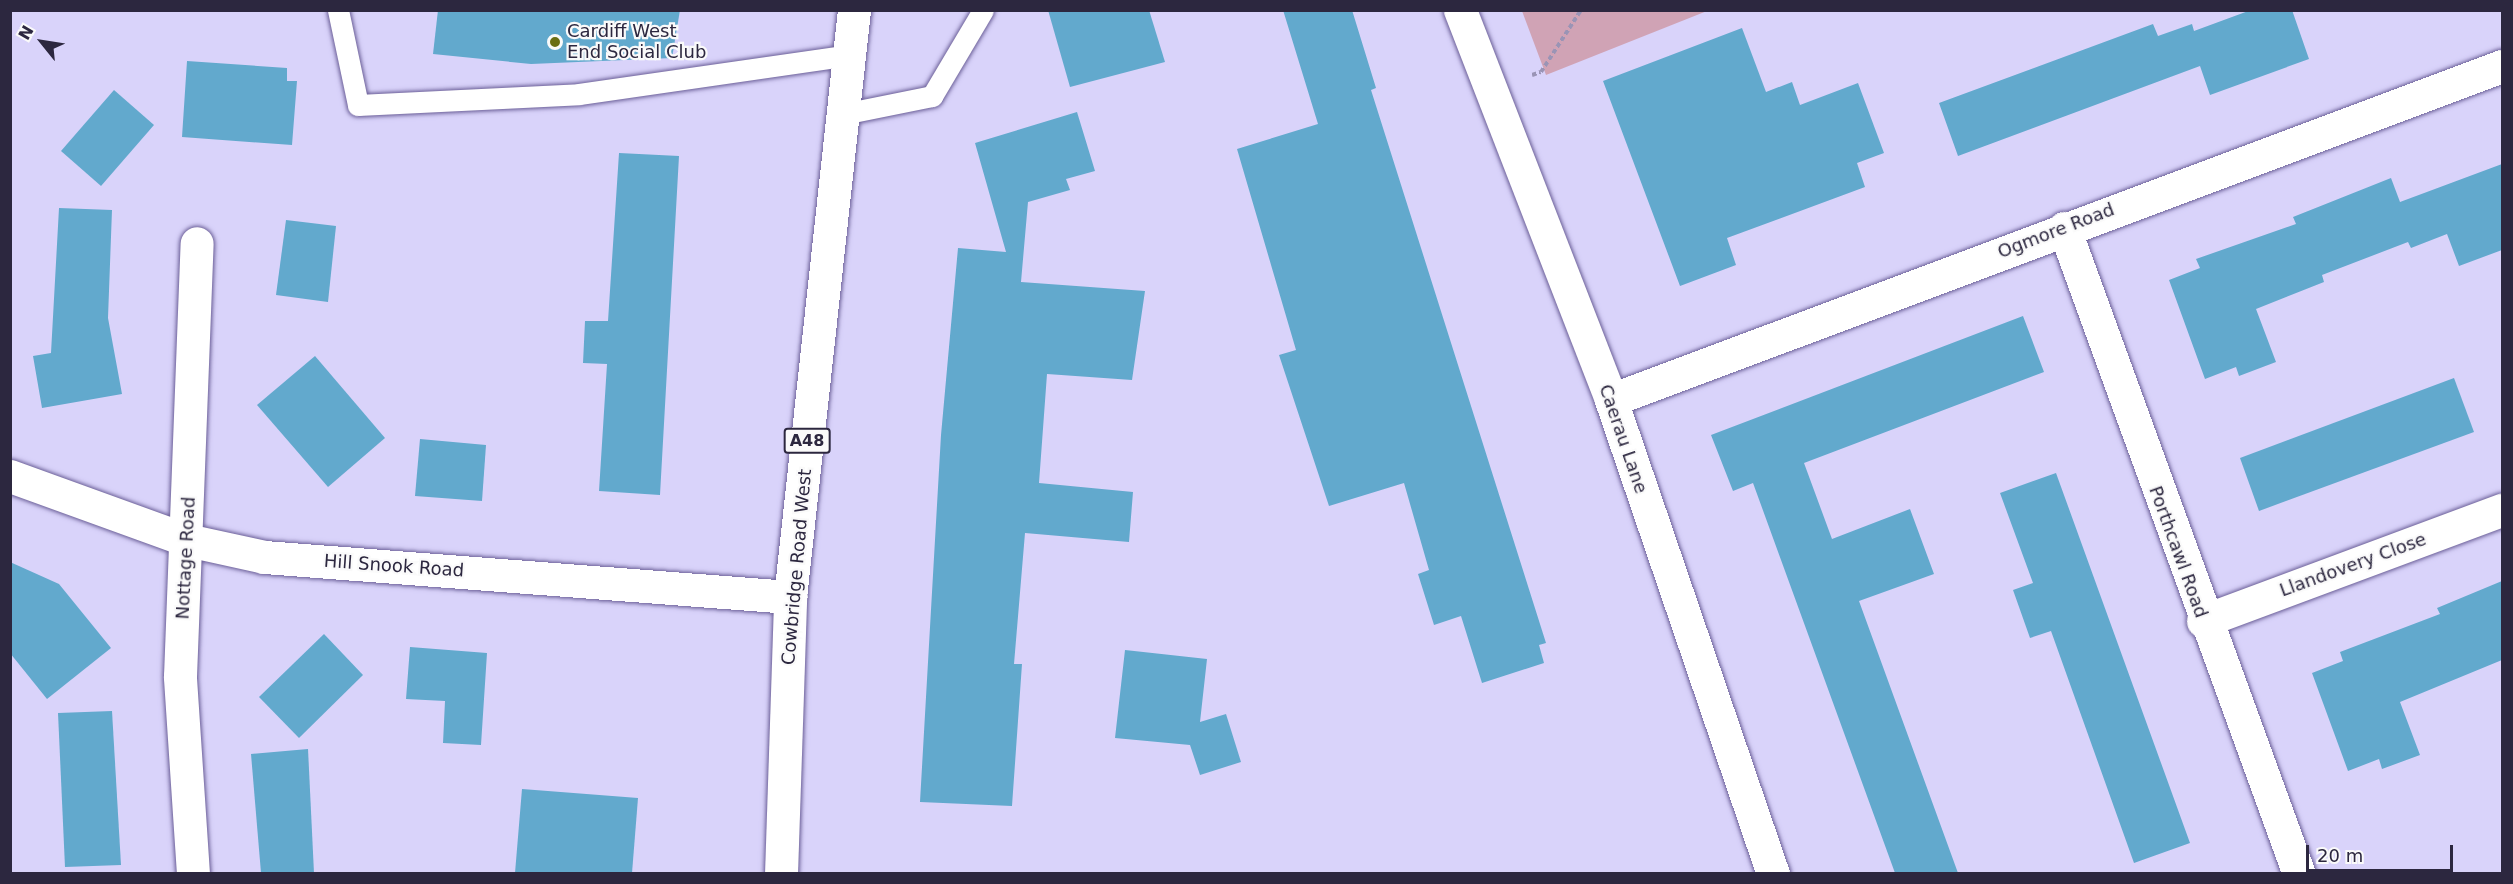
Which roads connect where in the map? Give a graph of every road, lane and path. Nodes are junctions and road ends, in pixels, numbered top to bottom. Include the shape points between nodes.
1 (338, 10) edge
2 (854, 10) edge
3 (983, 10) edge
4 (1460, 10) edge
5 (1581, 10) edge
6 (849, 55) junction
7 (2502, 66) edge
8 (1489, 89) junction
9 (843, 114) junction
10 (2064, 228) junction
11 (197, 243) dead end
12 (1611, 400) junction
13 (10, 476) edge
14 (2502, 510) edge
15 (187, 540) junction
16 (790, 597) junction
17 (2203, 621) junction
18 (193, 873) edge
19 (781, 873) edge
20 (1773, 873) edge
21 (2299, 873) edge

1 - 6 lane via 358,105 579,94
2 - 6 main road, Cowbridge Road West / A48
3 - 9 lane via 932,96
4 - 8 main road, Caerau Lane
5 - 8 path via 1541,72
6 - 9 main road, Cowbridge Road West / A48
7 - 10 main road, Ogmore Road
8 - 12 main road, Caerau Lane
9 - 16 main road, Cowbridge Road West / A48
10 - 12 main road, Ogmore Road
10 - 17 main road, Porthcawl Road
11 - 15 main road, Nottage Road
12 - 20 main road, Caerau Lane
13 - 15 main road, Hill Snook Road
14 - 17 main road, Llandovery Close
15 - 16 main road, Hill Snook Road via 264,556
15 - 18 main road, Nottage Road via 180,676
16 - 19 main road, Cowbridge Road West / A48
17 - 21 main road, Porthcawl Road

